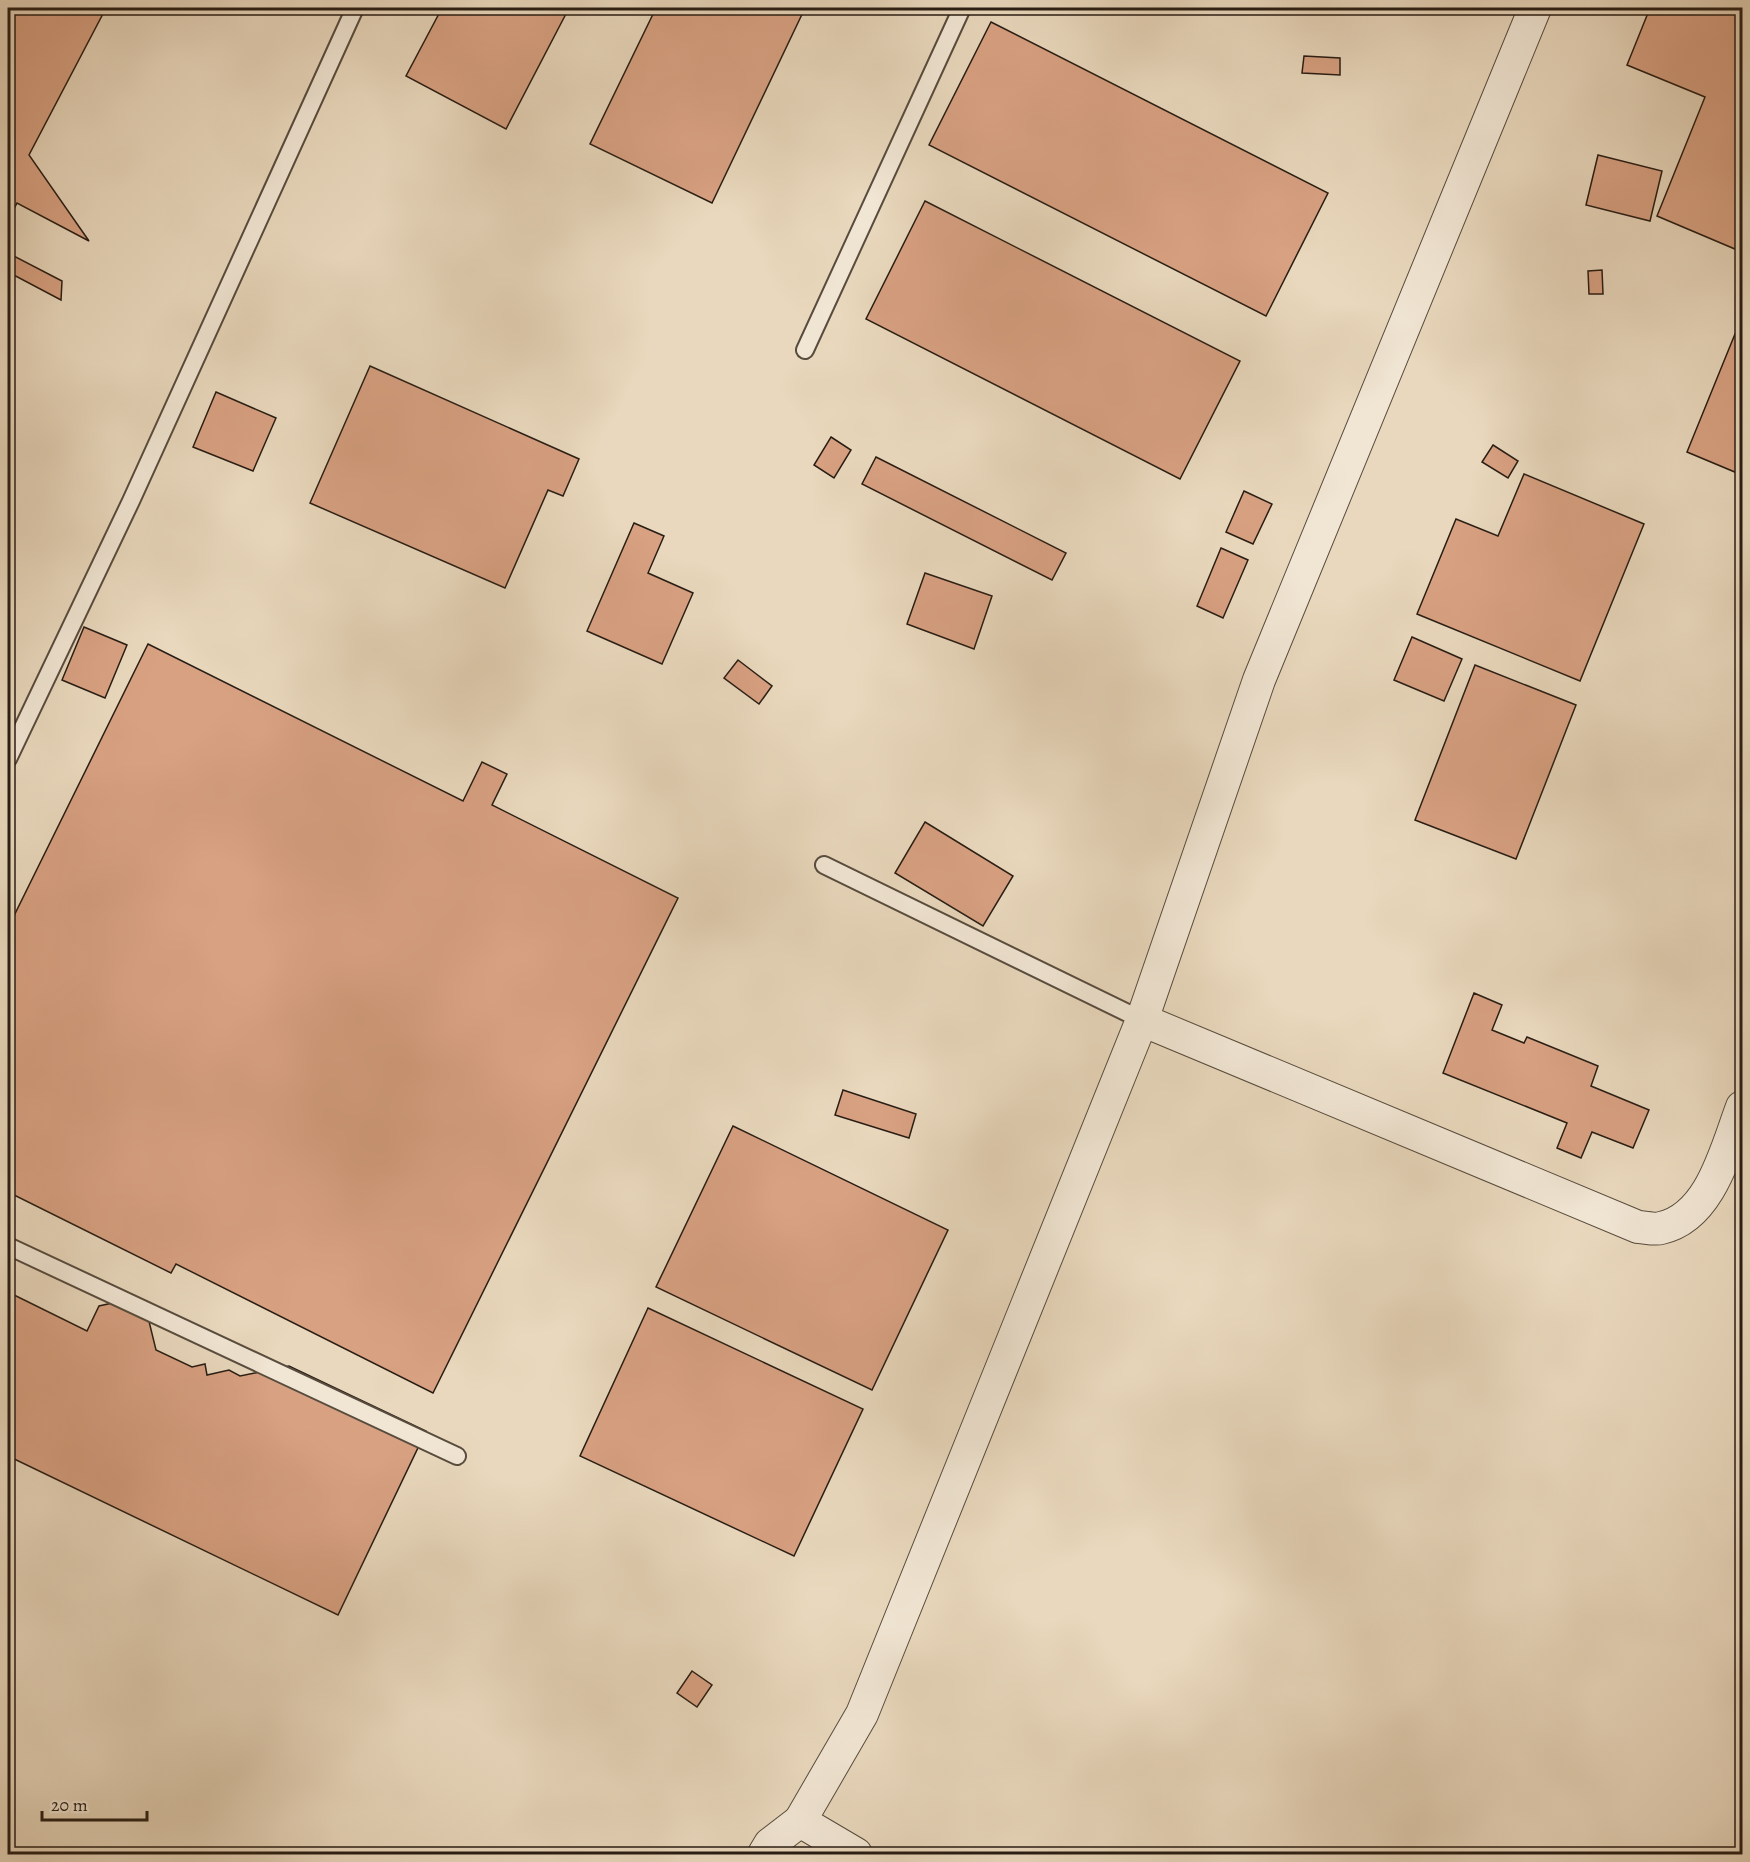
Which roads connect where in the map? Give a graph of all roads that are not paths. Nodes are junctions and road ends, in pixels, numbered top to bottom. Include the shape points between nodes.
1 (355, 8) edge
2 (962, 8) edge
3 (1535, 8) edge
4 (805, 350) dead end
5 (8, 759) edge
6 (824, 865) dead end
7 (1142, 1020) junction
8 (1743, 1107) edge
9 (8, 1246) edge
10 (457, 1456) dead end
11 (800, 1821) junction
12 (764, 1854) edge
13 (856, 1854) edge

1 - 5 lane via 131,501
2 - 4 lane
3 - 7 street via 1259,680
6 - 7 lane
7 - 8 street via 1638,1227 1659,1229 1683,1220 1698,1206 1708,1193
7 - 11 street via 862,1714
9 - 10 lane
11 - 12 street via 770,1844
11 - 13 street

